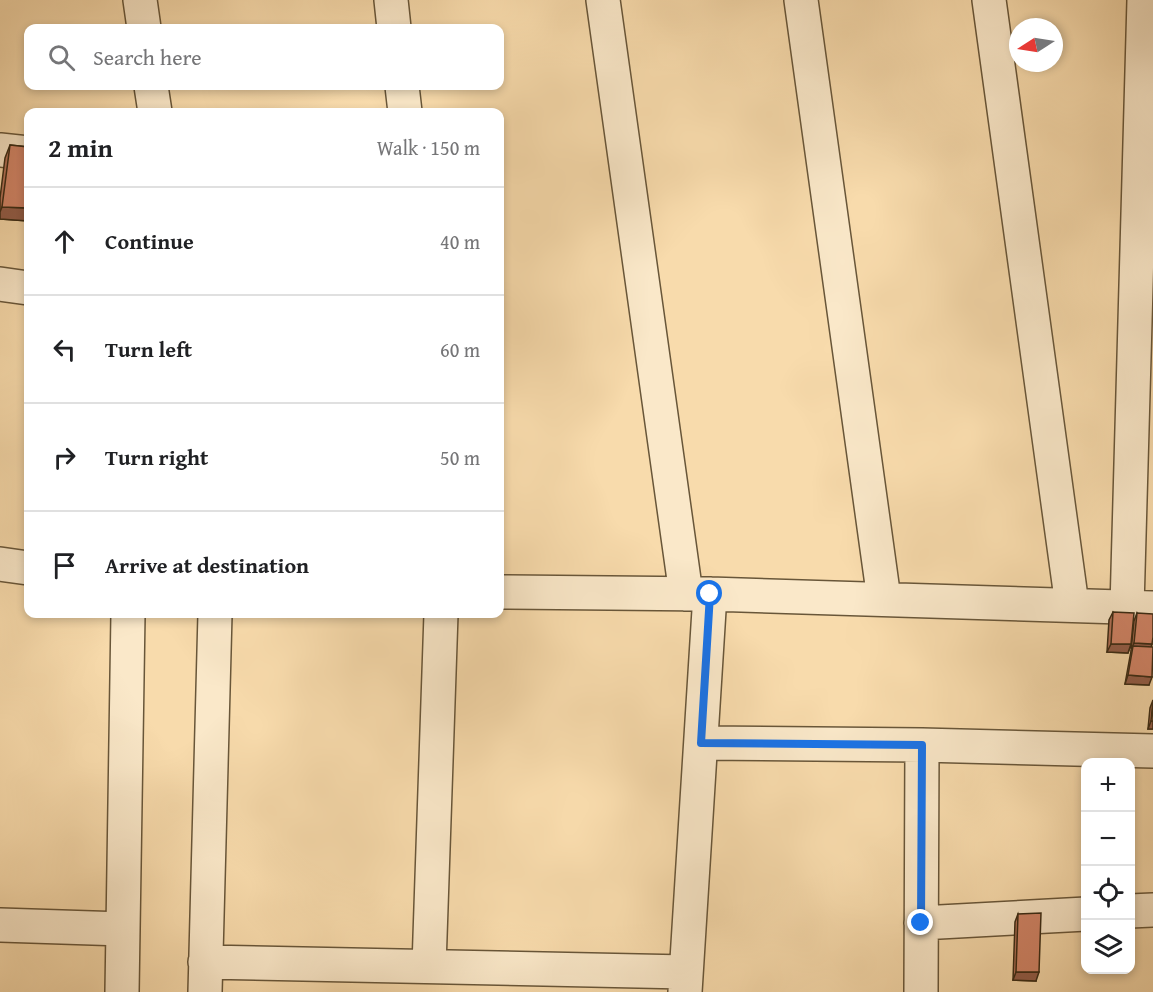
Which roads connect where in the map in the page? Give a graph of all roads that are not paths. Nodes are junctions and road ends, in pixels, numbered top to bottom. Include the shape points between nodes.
1 (140, 0) edge
2 (391, 0) edge
3 (603, 0) edge
4 (801, 0) edge
5 (989, 0) edge
6 (1144, 0) edge
7 (143, 24) edge
8 (394, 24) edge
9 (152, 90) edge
10 (402, 90) edge
11 (154, 108) edge
12 (404, 108) edge
13 (0, 150) edge
14 (24, 153) edge
15 (0, 285) edge
16 (24, 288) edge
17 (0, 564) edge
18 (24, 567) edge
19 (504, 592) edge
20 (698, 594) junction
21 (884, 599) junction
22 (1072, 605) junction
23 (1140, 607) edge
24 (128, 618) edge
25 (215, 618) edge
26 (441, 618) edge
27 (701, 743) junction
28 (922, 745) junction
29 (1153, 751) edge
30 (1153, 910) edge
31 (1135, 911) edge
32 (1081, 914) edge
33 (921, 923) junction
34 (0, 925) edge
35 (123, 929) junction
36 (429, 966) junction
37 (205, 977) edge
38 (373, 979) edge
39 (531, 980) edge
40 (686, 982) edge
41 (122, 992) edge
42 (921, 992) edge

1 - 7 street
2 - 8 street
3 - 20 street
4 - 21 street
5 - 22 street
6 - 23 street
9 - 11 street
10 - 12 street
13 - 14 street
15 - 16 street
17 - 18 street
19 - 20 street
20 - 21 street
20 - 27 street
21 - 22 street
22 - 23 street
24 - 35 street
25 - 37 street
26 - 36 street
27 - 28 street
27 - 40 street
28 - 29 street
28 - 33 street
30 - 31 street
32 - 33 street
33 - 42 street
34 - 35 street
35 - 41 street
36 - 38 street
36 - 39 street
37 - 38 street
39 - 40 street

